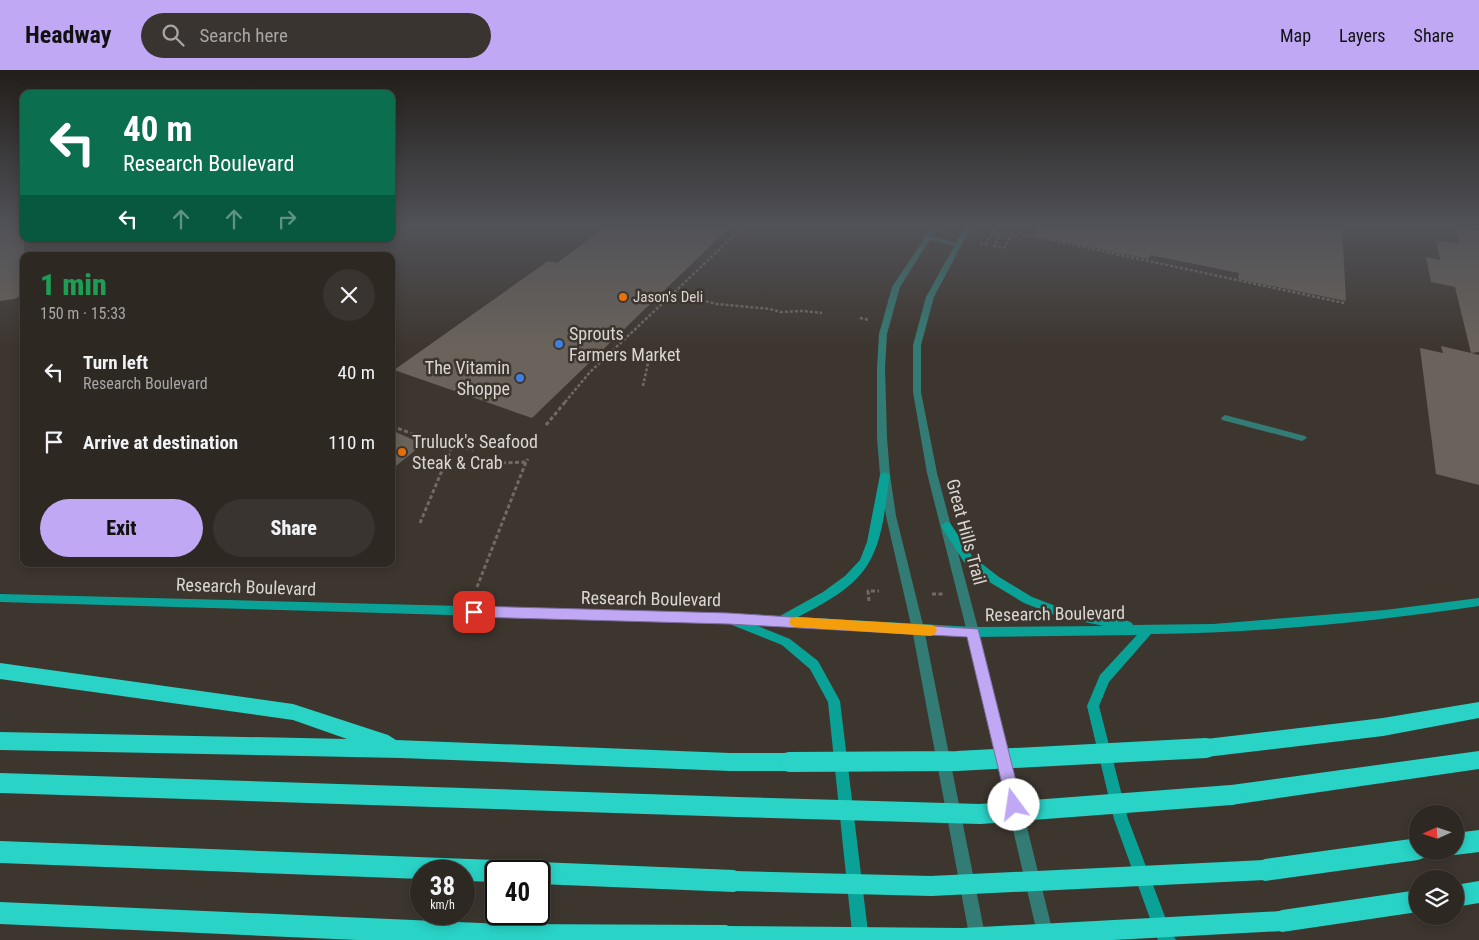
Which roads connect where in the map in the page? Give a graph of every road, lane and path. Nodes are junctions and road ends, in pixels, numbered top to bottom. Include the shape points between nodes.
1 (700, 268) edge
2 (909, 268) edge
3 (946, 268) edge
4 (1179, 268) edge
5 (701, 300) dead end
6 (1344, 303) dead end
7 (822, 313) dead end
8 (860, 318) dead end
9 (872, 320) dead end
10 (648, 363) dead end
11 (643, 386) dead end
12 (1225, 418) dead end
13 (546, 425) dead end
14 (395, 427) edge
15 (1302, 438) dead end
16 (451, 449) junction
17 (473, 450) dead end
18 (502, 462) dead end
19 (884, 475) junction
20 (420, 524) dead end
21 (946, 526) junction
22 (477, 587) dead end
23 (879, 591) dead end
24 (932, 594) dead end
25 (944, 594) dead end
26 (0, 598) edge
27 (869, 601) dead end
28 (1479, 602) edge
29 (728, 618) junction
30 (782, 621) junction
31 (918, 630) junction
32 (1148, 630) junction
33 (973, 632) junction
34 (0, 670) edge
35 (1479, 710) edge
36 (0, 740) edge
37 (401, 749) junction
38 (1479, 760) edge
39 (0, 783) edge
40 (1479, 841) edge
41 (1464, 843) edge
42 (1409, 851) edge
43 (0, 852) edge
44 (485, 871) edge
45 (550, 873) edge
46 (1479, 892) edge
47 (1464, 894) edge
48 (1409, 902) edge
49 (0, 913) edge
50 (503, 935) junction
51 (454, 940) edge
52 (858, 940) edge
53 (978, 940) edge
54 (1047, 940) edge
55 (1168, 940) edge

1 - 13 path via 590,372
2 - 19 street via 896,287 883,334 881,405
3 - 21 street, Great Hills Trail via 930,297 918,345 917,392 932,474
4 - 6 path
5 - 7 path via 782,312
8 - 9 path
10 - 11 path
12 - 15 street
14 - 16 path
16 - 17 path via 460,446
16 - 20 path
18 - 22 path via 527,460
19 - 30 main road via 874,536 863,563 841,586
19 - 31 street
21 - 32 main road via 968,559 1028,600 1060,612
21 - 33 street, Great Hills Trail
23 - 27 path via 868,591
24 - 25 path
26 - 29 main road, Research Boulevard
28 - 32 main road, Research Boulevard via 1366,616 1213,629
29 - 30 main road, Research Boulevard
29 - 52 main road via 786,642 814,665 834,702 860,932
30 - 31 main road, Research Boulevard
31 - 33 main road, Research Boulevard
31 - 53 street
32 - 33 main road, Research Boulevard
32 - 55 main road via 1104,679 1093,706 1121,819
33 - 54 street, Great Hills Trail
34 - 37 highway via 294,712
35 - 37 highway, bridge via 1383,727 1206,748 957,761 730,762
36 - 37 highway
38 - 39 highway, bridge via 1231,795 980,814
40 - 41 highway
42 - 45 highway, bridge via 1266,870 931,886
43 - 44 highway
46 - 47 highway
48 - 50 highway, bridge via 1282,921 963,938
49 - 50 highway
50 - 51 highway

